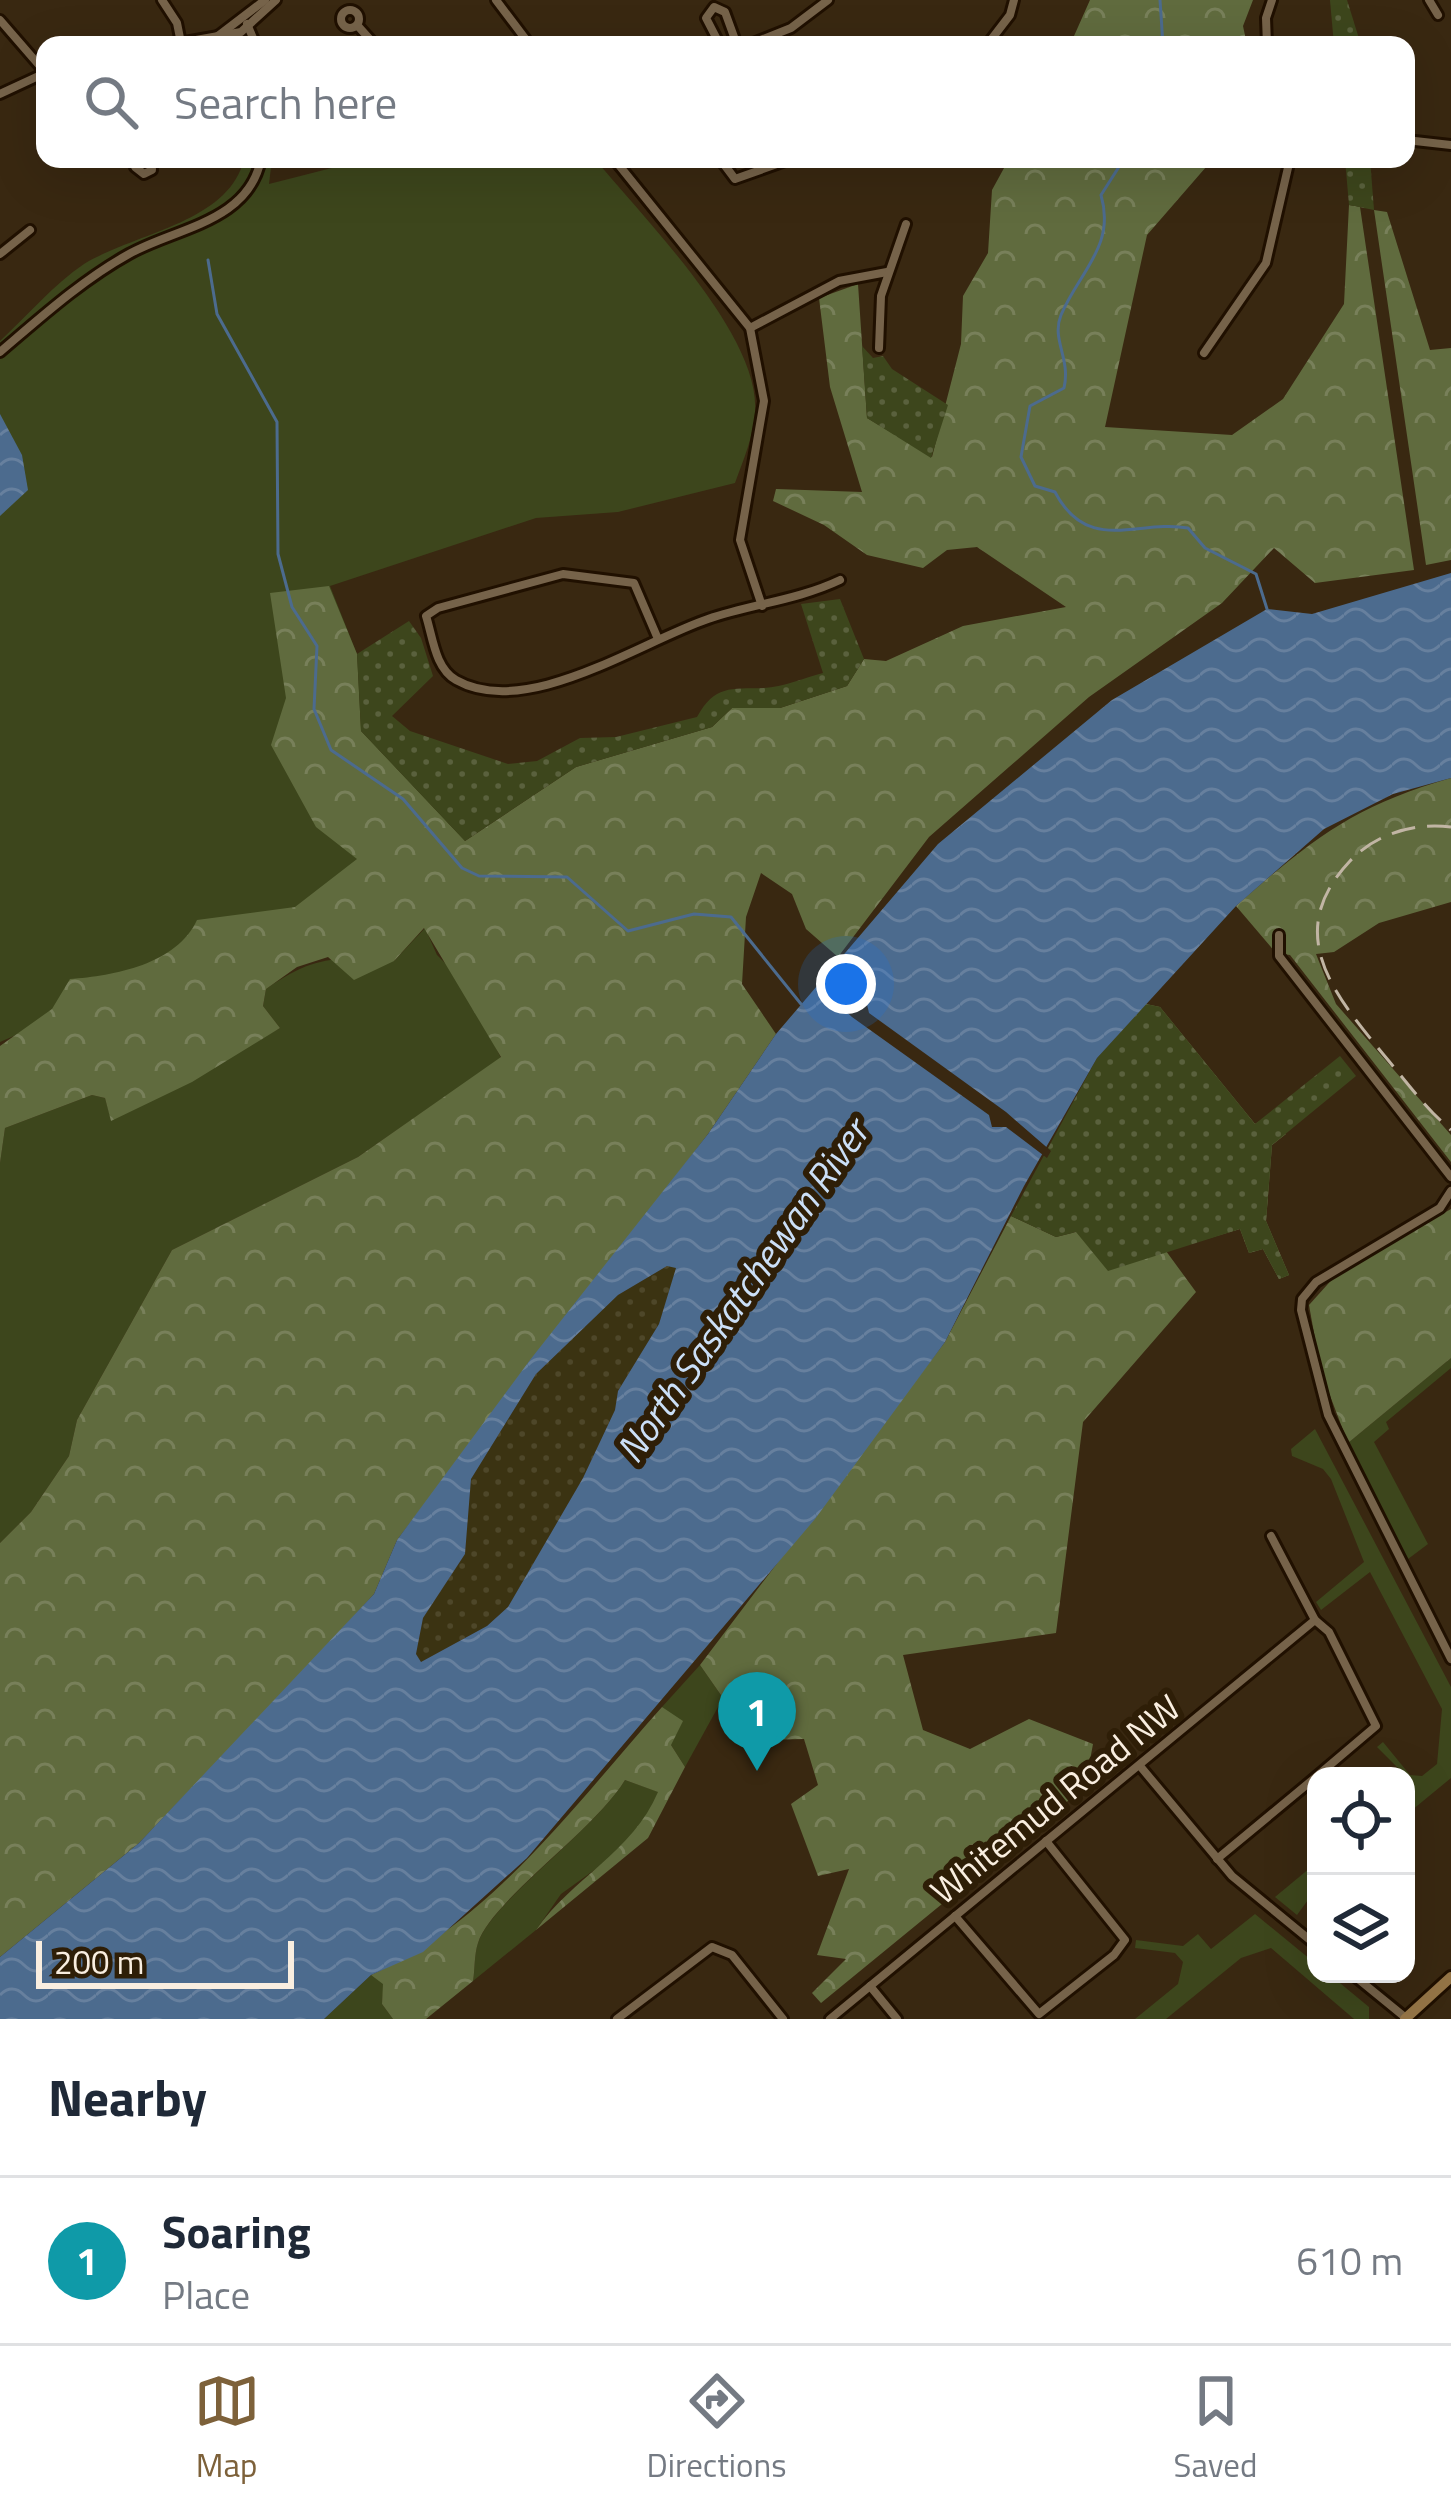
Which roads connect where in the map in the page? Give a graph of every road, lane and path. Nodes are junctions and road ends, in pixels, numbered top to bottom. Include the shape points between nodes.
1 (162, 0) edge
2 (265, 0) edge
3 (276, 0) edge
4 (496, 0) edge
5 (828, 0) edge
6 (1272, 0) edge
7 (1429, 0) edge
8 (1012, 1) edge
9 (1438, 15) dead end
10 (0, 20) edge
11 (357, 25) dead end
12 (243, 26) junction
13 (180, 36) edge
14 (222, 36) edge
15 (245, 36) edge
16 (250, 36) edge
17 (367, 36) edge
18 (523, 36) edge
19 (715, 36) edge
20 (734, 36) edge
21 (771, 36) edge
22 (992, 36) edge
23 (1266, 36) edge
24 (36, 62) edge
25 (36, 76) edge
26 (0, 94) edge
27 (1415, 141) edge
28 (1451, 145) edge
29 (257, 168) edge
30 (621, 168) edge
31 (727, 168) edge
32 (766, 168) edge
33 (1288, 168) edge
34 (906, 224) dead end
35 (30, 230) dead end
36 (0, 254) edge
37 (886, 272) junction
38 (750, 328) junction
39 (879, 348) dead end
40 (0, 352) edge
41 (1204, 353) dead end
42 (840, 580) dead end
43 (762, 606) junction
44 (658, 639) junction
45 (1280, 935) dead end
46 (1451, 1177) edge
47 (1451, 1191) edge
48 (1271, 1536) dead end
49 (1315, 1620) junction
50 (1451, 1659) edge
51 (1140, 1766) junction
52 (1328, 1767) edge
53 (1307, 1784) edge
54 (1046, 1841) junction
55 (1217, 1859) junction
56 (955, 1916) junction
57 (1307, 1938) edge
58 (1451, 1977) edge
59 (1363, 1983) edge
60 (870, 1986) junction
61 (617, 2019) edge
62 (784, 2019) edge
63 (830, 2019) edge
64 (897, 2019) edge
65 (1406, 2019) edge

1 - 13 street
2 - 12 street
3 - 12 street
4 - 18 street
5 - 21 street
6 - 23 street
7 - 9 street
8 - 22 street
10 - 24 street
11 - 17 street
12 - 14 street
12 - 15 street
12 - 16 street
19 - 20 street via 706,18 714,7 725,11
25 - 26 street
27 - 28 street
29 - 40 street via 225,212 128,254
30 - 38 street
31 - 32 street via 735,179
33 - 41 street via 1266,263
34 - 37 street
35 - 36 street
37 - 38 street via 839,281
37 - 39 street
38 - 43 street via 764,401 740,540
42 - 43 street
43 - 44 street
44 - 44 street via 588,671 491,692 442,670 426,616 526,581 593,574 634,583
45 - 46 street via 1279,956
47 - 50 street via 1440,1208 1316,1282 1301,1310 1328,1415
48 - 49 street
49 - 51 street, Whitemud Road NW
49 - 52 street via 1329,1632 1376,1726
51 - 54 street, Whitemud Road NW
51 - 55 street
53 - 55 street
54 - 56 street, Whitemud Road NW
54 - 56 street via 1125,1940 1114,1955 1039,2014
55 - 57 street
56 - 60 street, Whitemud Road NW
58 - 65 street
59 - 65 street
60 - 63 street, Whitemud Road NW
60 - 64 street
61 - 62 street via 712,1947 732,1955

